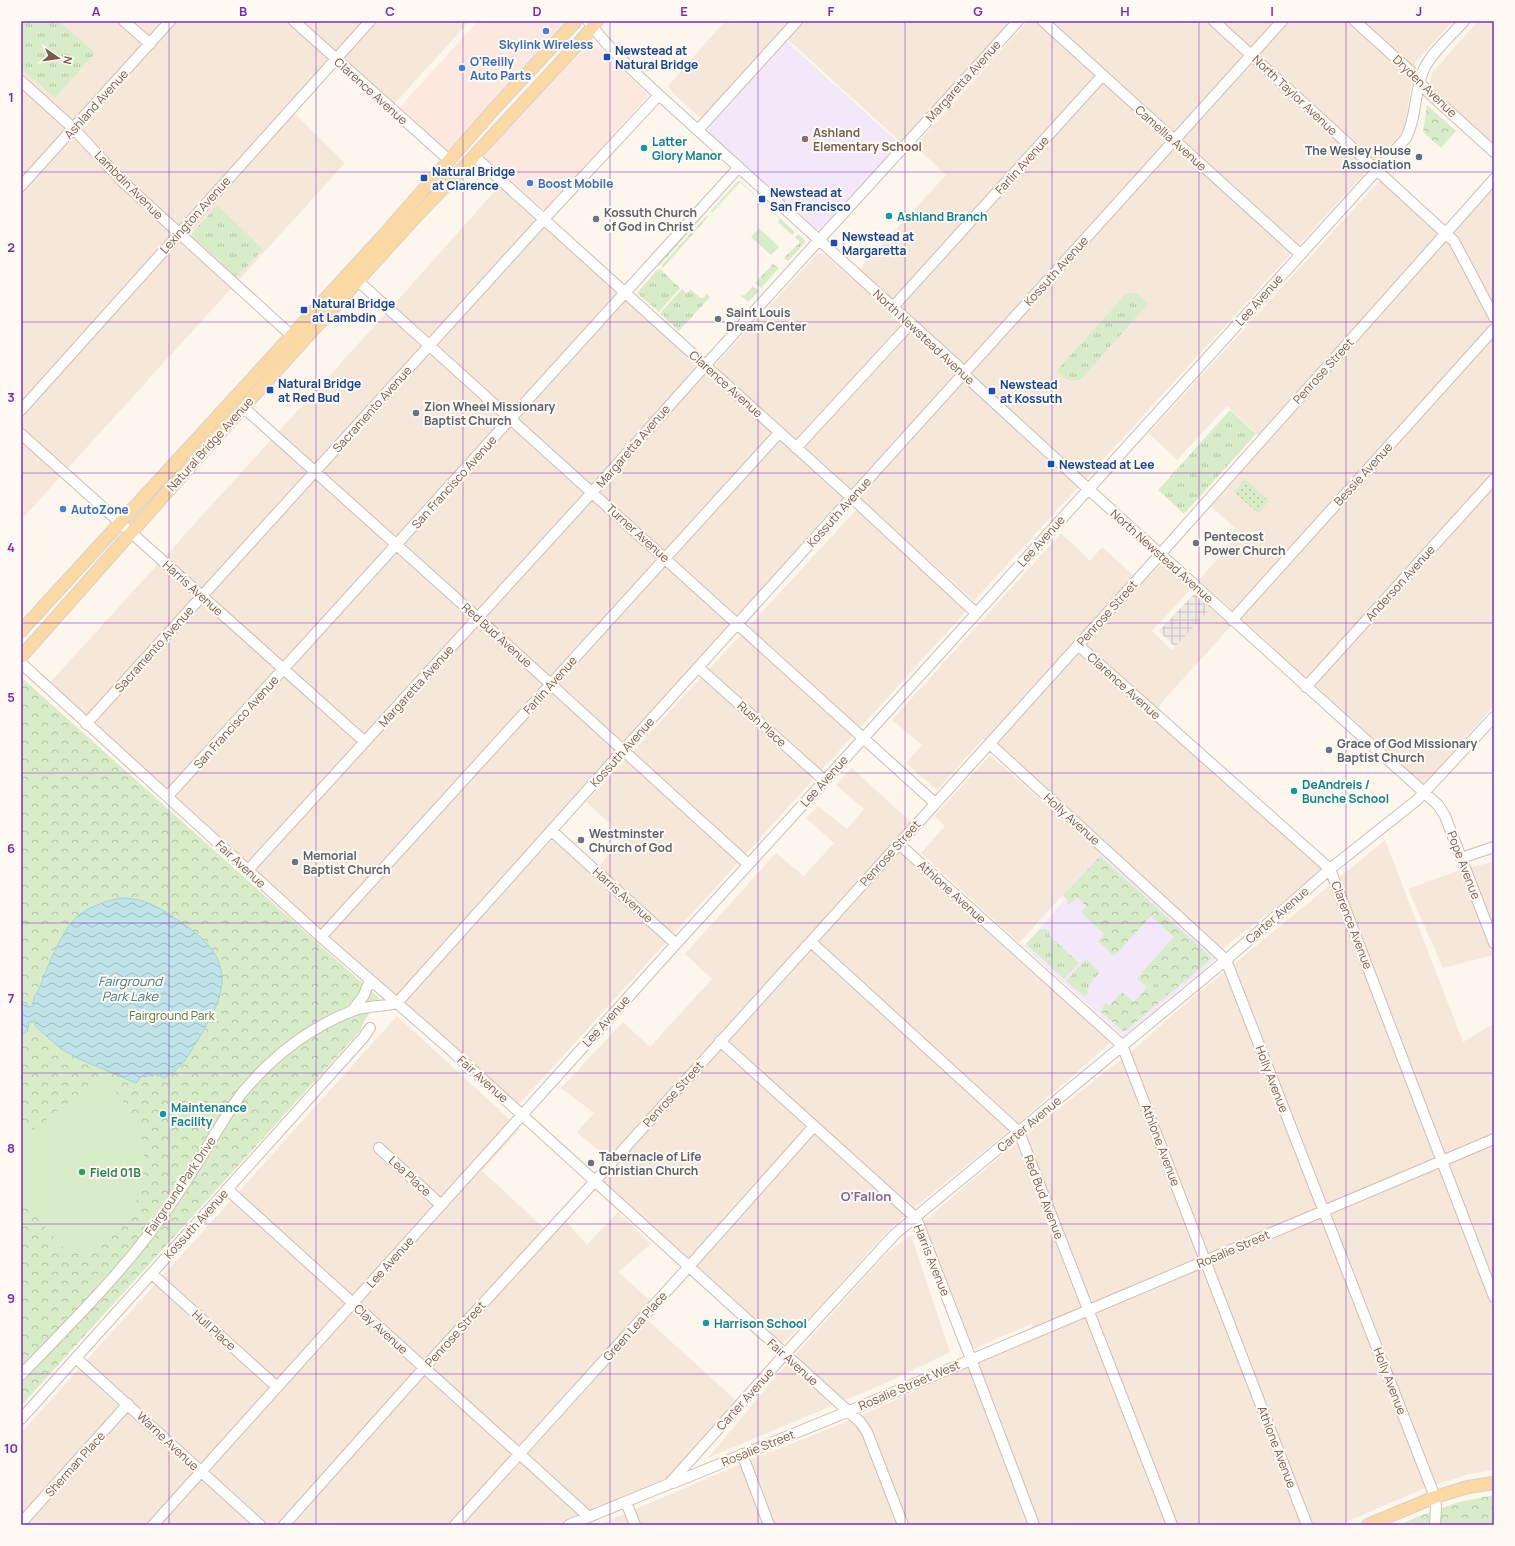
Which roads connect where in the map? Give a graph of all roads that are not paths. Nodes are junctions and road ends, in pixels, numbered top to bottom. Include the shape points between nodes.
1 (124, 21) edge
2 (170, 21) edge
3 (294, 21) edge
4 (370, 21) edge
5 (576, 21) edge
6 (797, 21) edge
7 (1018, 21) edge
8 (1043, 21) edge
9 (1214, 21) edge
10 (1282, 21) edge
11 (1355, 21) edge
12 (1464, 21) edge
13 (590, 22) edge
14 (150, 44) junction
15 (1252, 55) junction
16 (336, 59) junction
17 (1102, 76) junction
18 (21, 81) edge
19 (1420, 83) junction
20 (659, 94) junction
21 (73, 128) junction
22 (698, 130) junction
23 (1174, 140) junction
24 (1494, 152) edge
25 (474, 156) junction
26 (449, 160) junction
27 (739, 167) junction
28 (1376, 171) junction
29 (1494, 179) edge
30 (21, 186) edge
31 (544, 219) junction
32 (179, 234) junction
33 (1446, 234) junction
34 (819, 240) junction
35 (1300, 254) junction
36 (358, 281) junction
37 (625, 293) junction
38 (893, 307) junction
39 (1494, 317) edge
40 (911, 323) junction
41 (1494, 329) edge
42 (292, 336) junction
43 (430, 345) junction
44 (705, 365) junction
45 (964, 372) junction
46 (244, 407) junction
47 (21, 410) edge
48 (511, 418) junction
49 (780, 433) junction
50 (21, 434) edge
51 (796, 448) junction
52 (316, 472) junction
53 (1494, 479) edge
54 (1088, 489) junction
55 (593, 492) junction
56 (852, 498) junction
57 (122, 523) junction
58 (132, 532) junction
59 (397, 545) junction
60 (1160, 554) junction
61 (666, 558) junction
62 (73, 576) junction
63 (202, 596) junction
64 (976, 613) junction
65 (478, 618) junction
66 (1232, 620) junction
67 (738, 624) junction
68 (21, 632) edge
69 (1078, 645) junction
70 (21, 651) edge
71 (21, 656) edge
72 (21, 664) edge
73 (699, 668) junction
74 (284, 670) junction
75 (551, 684) junction
76 (1306, 687) junction
77 (1494, 717) edge
78 (86, 724) junction
79 (864, 738) junction
80 (365, 742) junction
81 (990, 744) junction
82 (623, 750) junction
83 (825, 781) junction
84 (1424, 793) junction
85 (168, 796) junction
86 (935, 803) junction
87 (552, 830) junction
88 (899, 844) junction
89 (1494, 847) edge
90 (1461, 858) junction
91 (748, 864) junction
92 (1330, 869) junction
93 (248, 870) junction
94 (321, 937) junction
95 (811, 942) junction
96 (1494, 943) edge
97 (676, 944) junction
98 (1226, 960) junction
99 (370, 980) junction
100 (397, 1003) junction
101 (353, 1010) junction
102 (370, 1028) dead end
103 (720, 1041) junction
104 (1122, 1045) junction
105 (522, 1115) junction
106 (814, 1126) junction
107 (1019, 1132) junction
108 (1494, 1139) edge
109 (379, 1148) dead end
110 (1442, 1161) junction
111 (595, 1182) junction
112 (227, 1189) junction
113 (441, 1205) junction
114 (1324, 1212) junction
115 (916, 1218) junction
116 (1206, 1261) junction
117 (689, 1268) junction
118 (152, 1274) junction
119 (1494, 1297) edge
120 (352, 1303) junction
121 (1088, 1310) junction
122 (784, 1354) junction
123 (76, 1358) junction
124 (971, 1359) junction
125 (424, 1368) junction
126 (21, 1375) edge
127 (277, 1387) junction
128 (128, 1404) junction
129 (847, 1412) junction
130 (21, 1418) edge
131 (519, 1454) junction
132 (742, 1454) junction
133 (201, 1472) junction
134 (1494, 1483) edge
135 (670, 1484) junction
136 (1435, 1497) junction
137 (626, 1502) junction
138 (589, 1517) junction
139 (21, 1523) edge
140 (153, 1525) edge
141 (260, 1525) edge
142 (284, 1525) edge
143 (455, 1525) edge
144 (569, 1525) edge
145 (635, 1525) edge
146 (769, 1525) edge
147 (902, 1525) edge
148 (1034, 1525) edge
149 (1172, 1525) edge
150 (1307, 1525) edge
151 (1368, 1525) edge
152 (1435, 1525) edge

1 - 14 street
2 - 14 street, Ashland Avenue
3 - 16 street, Clarence Avenue
4 - 16 street, Lexington Avenue
5 - 26 main road, Natural Bridge Avenue
6 - 22 street
7 - 34 street, Margaretta Avenue
8 - 17 street, Camellia Avenue
9 - 15 street, North Taylor Avenue
10 - 15 street, Kossuth Avenue
11 - 19 street, Dryden Avenue
12 - 19 street, Lee Avenue via 1431,58
13 - 20 street, North Newstead Avenue via 628,65
13 - 25 main road, Natural Bridge Avenue via 585,36
14 - 21 street, Ashland Avenue
15 - 23 street, Kossuth Avenue
15 - 28 street, North Taylor Avenue
16 - 26 street, Clarence Avenue
16 - 32 street, Lexington Avenue
17 - 23 street, Camellia Avenue
17 - 38 street, Farlin Avenue
18 - 21 street, Lambdin Avenue
19 - 24 street, Dryden Avenue
19 - 28 street, Lee Avenue via 1410,131
20 - 22 street, North Newstead Avenue
20 - 31 street, Sacramento Avenue
21 - 30 street, Ashland Avenue
21 - 32 street, Lambdin Avenue via 123,182
22 - 27 street, North Newstead Avenue
23 - 35 street, Camellia Avenue
23 - 45 street, Kossuth Avenue
25 - 31 street, Clarence Avenue
25 - 36 main road, Natural Bridge Avenue
26 - 42 main road, Natural Bridge Avenue
27 - 34 street, North Newstead Avenue
27 - 37 street, San Francisco Avenue
28 - 33 street, North Taylor Avenue
28 - 35 street, Lee Avenue
29 - 33 street, Penrose Street
31 - 37 street, Clarence Avenue
31 - 43 street, Sacramento Avenue
32 - 42 street, Lambdin Avenue
32 - 47 street, Lexington Avenue
33 - 39 street, North Taylor Avenue via 1454,241
33 - 60 street, Penrose Street
34 - 38 street, North Newstead Avenue
34 - 44 street, Margaretta Avenue
35 - 54 street, Lee Avenue
36 - 43 street, Turner Avenue
36 - 46 main road, Natural Bridge Avenue
37 - 44 street, Clarence Avenue
37 - 48 street, San Francisco Avenue
38 - 40 street, North Newstead Avenue
40 - 45 street, North Newstead Avenue
40 - 51 street
41 - 66 street, Bessie Avenue
42 - 57 main road, Natural Bridge Avenue
43 - 48 street, Turner Avenue
43 - 52 street, Sacramento Avenue
44 - 49 street, Clarence Avenue
44 - 55 street, Margaretta Avenue
45 - 54 street, North Newstead Avenue
45 - 56 street, Kossuth Avenue
46 - 52 street, Red Bud Avenue
46 - 58 main road, Natural Bridge Avenue
48 - 55 street, Turner Avenue
48 - 59 street, San Francisco Avenue
49 - 51 street, Clarence Avenue
49 - 61 street, Farlin Avenue
50 - 57 street, Harris Avenue
51 - 56 street, Clarence Avenue
52 - 59 street, Red Bud Avenue
52 - 63 street, Sacramento Avenue
53 - 76 street, Anderson Avenue
54 - 60 street, North Newstead Avenue
54 - 64 street, Lee Avenue
55 - 61 street, Turner Avenue
55 - 65 street, Margaretta Avenue
56 - 64 street, Clarence Avenue
56 - 67 street, Kossuth Avenue
57 - 58 street, Harris Avenue
57 - 62 main road, Natural Bridge Avenue
58 - 63 street, Harris Avenue
58 - 71 main road, Natural Bridge Avenue
59 - 65 street, Red Bud Avenue
59 - 74 street, San Francisco Avenue
60 - 66 street, North Newstead Avenue
60 - 69 street, Penrose Street
61 - 67 street, Turner Avenue
61 - 75 street, Farlin Avenue
62 - 68 main road, Natural Bridge Avenue
62 - 70 main road via 58,601 26,639
63 - 74 street, Harris Avenue
63 - 78 street, Sacramento Avenue
64 - 79 street, Lee Avenue
65 - 75 street, Red Bud Avenue
65 - 80 street, Margaretta Avenue
66 - 76 street, North Newstead Avenue
67 - 73 street, Kossuth Avenue
67 - 79 street, Turner Avenue
69 - 81 street, Penrose Street
69 - 92 street, Clarence Avenue
72 - 78 street, Fair Avenue
73 - 82 street, Kossuth Avenue
73 - 83 street, Rush Place
74 - 80 street, Harris Avenue
74 - 85 street, San Francisco Avenue
75 - 82 street, Red Bud Avenue
75 - 94 street, Farlin Avenue
76 - 84 street, North Newstead Avenue
77 - 84 street, Carter Avenue
78 - 85 street, Fair Avenue
79 - 83 street, Lee Avenue
79 - 86 street
80 - 93 street, Margaretta Avenue
81 - 86 street, Penrose Street
81 - 98 street, Holly Avenue
82 - 87 street, Kossuth Avenue
82 - 91 street, Red Bud Avenue
83 - 91 street, Lee Avenue
84 - 90 street, Pope Avenue via 1443,812
84 - 92 street, Carter Avenue
85 - 93 street, Fair Avenue
86 - 88 street, Penrose Street
87 - 97 street, Harris Avenue
87 - 100 street, Kossuth Avenue
88 - 95 street, Penrose Street
88 - 104 street, Athlone Avenue
89 - 90 street
90 - 96 street, Pope Avenue
91 - 97 street, Lee Avenue
92 - 98 street, Carter Avenue
92 - 110 street, Clarence Avenue
93 - 94 street, Fair Avenue
94 - 99 street, Fair Avenue
95 - 103 street, Penrose Street
95 - 107 street, Red Bud Avenue
97 - 105 street, Lee Avenue
98 - 104 street, Carter Avenue
98 - 114 street, Holly Avenue
99 - 100 street, Fair Avenue
99 - 101 street via 364,995
100 - 101 street, Fairground Park Drive
100 - 105 street, Fair Avenue
101 - 126 street, Fairground Park Drive via 310,1033 285,1050 262,1071 242,1094 154,1228 97,1295
102 - 112 street, Kossuth Avenue
103 - 106 street, Harris Avenue
103 - 111 street, Penrose Street
104 - 107 street, Carter Avenue
104 - 116 street, Athlone Avenue
105 - 111 street, Fair Avenue
105 - 113 street, Lee Avenue
106 - 115 street, Harris Avenue
106 - 117 street, Green Lea Place
107 - 115 street, Carter Avenue
107 - 121 street, Red Bud Avenue
108 - 110 street, Rosalie Street
109 - 113 street, Lea Place
110 - 114 street, Rosalie Street
110 - 119 street, Clarence Avenue
111 - 117 street, Fair Avenue
111 - 125 street, Penrose Street
112 - 118 street, Kossuth Avenue
112 - 120 street, Clay Avenue
113 - 120 street, Lee Avenue
114 - 116 street, Rosalie Street
114 - 136 street, Holly Avenue
115 - 122 street, Carter Avenue via 886,1243
115 - 124 street, Harris Avenue
116 - 121 street, Rosalie Street
116 - 150 street, Athlone Avenue
117 - 122 street, Fair Avenue
117 - 131 street, Green Lea Place
118 - 123 street, Kossuth Avenue
118 - 127 street, Hull Place
120 - 125 street, Clay Avenue
120 - 127 street, Lee Avenue
121 - 124 street, Rosalie Street
121 - 149 street, Red Bud Avenue
122 - 129 street, Fair Avenue
122 - 135 street, Carter Avenue
123 - 128 street, Warne Avenue
123 - 130 street, Kossuth Avenue
124 - 129 street, Rosalie Street West
124 - 148 street, Harris Avenue
125 - 131 street, Clay Avenue
125 - 142 street, Penrose Street
127 - 133 street, Lee Avenue
128 - 133 street, Warne Avenue
128 - 139 street, Sherman Place
129 - 132 street, Rosalie Street
129 - 147 street, Fair Avenue via 860,1422 867,1432
131 - 138 street, Clay Avenue
131 - 143 street, Green Lea Place
132 - 135 street, Rosalie Street
132 - 146 street
133 - 140 street, Lee Avenue
133 - 141 street, Warne Avenue
134 - 136 main road via 1468,1487
135 - 137 street, Carter Avenue
136 - 151 main road
136 - 152 street, Holly Avenue
137 - 138 street, Carter Avenue
137 - 145 street
138 - 144 street, Carter Avenue

